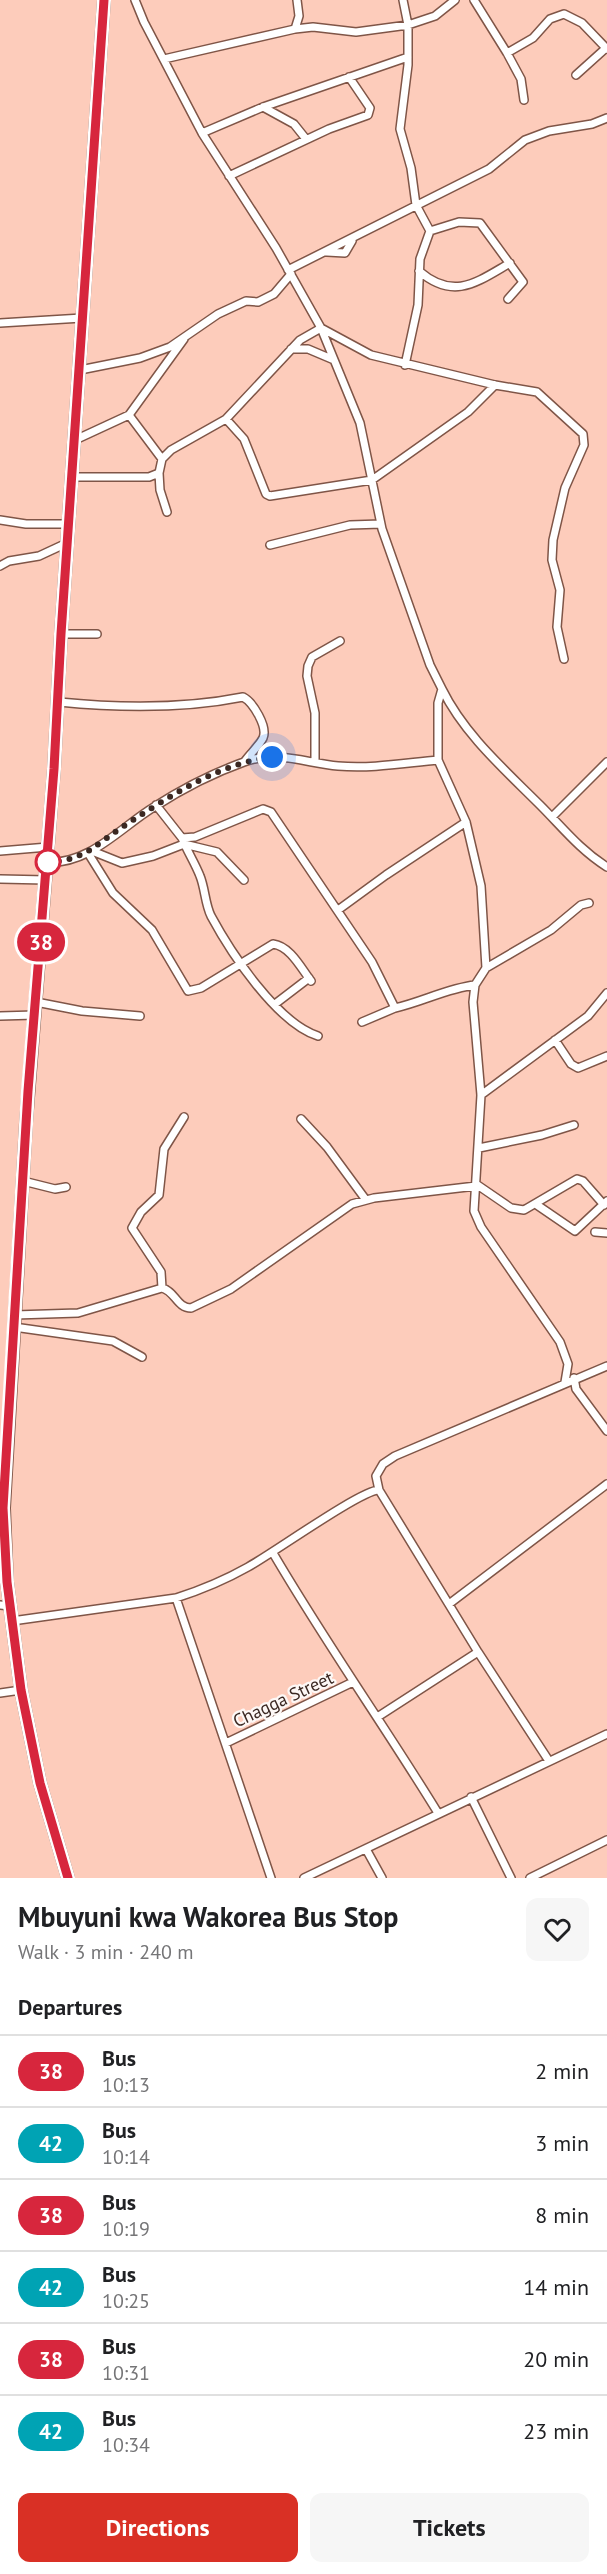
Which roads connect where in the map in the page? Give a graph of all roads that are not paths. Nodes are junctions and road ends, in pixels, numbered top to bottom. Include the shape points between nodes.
1 (104, 0) edge
2 (135, 0) edge
3 (297, 0) edge
4 (402, 0) edge
5 (455, 0) edge
6 (474, 0) edge
7 (408, 25) junction
8 (295, 29) junction
9 (606, 49) edge
10 (507, 53) junction
11 (408, 57) junction
12 (164, 59) junction
13 (576, 75) dead end
14 (349, 77) junction
15 (524, 100) dead end
16 (263, 107) junction
17 (607, 118) edge
18 (202, 133) junction
19 (306, 139) junction
20 (229, 176) junction
21 (416, 205) junction
22 (430, 231) junction
23 (510, 263) junction
24 (289, 272) junction
25 (419, 272) junction
26 (508, 299) dead end
27 (82, 318) junction
28 (0, 323) edge
29 (321, 328) junction
30 (185, 337) junction
31 (291, 349) junction
32 (334, 360) junction
33 (405, 364) junction
34 (80, 370) junction
35 (495, 385) junction
36 (129, 415) junction
37 (226, 419) junction
38 (75, 440) junction
39 (162, 459) junction
40 (159, 473) junction
41 (72, 477) junction
42 (372, 480) junction
43 (167, 512) dead end
44 (0, 520) edge
45 (69, 524) junction
46 (381, 524) junction
47 (68, 543) junction
48 (270, 545) dead end
49 (0, 566) edge
50 (61, 634) junction
51 (97, 634) dead end
52 (340, 641) dead end
53 (564, 659) dead end
54 (442, 688) junction
55 (59, 702) junction
56 (438, 760) junction
57 (245, 761) junction
58 (315, 762) junction
59 (607, 762) edge
60 (156, 805) junction
61 (552, 817) junction
62 (466, 822) junction
63 (183, 841) junction
64 (48, 847) junction
65 (0, 851) edge
66 (90, 852) junction
67 (48, 862) junction
68 (607, 867) edge
69 (0, 879) edge
70 (46, 880) junction
71 (244, 880) dead end
72 (589, 903) dead end
73 (338, 910) junction
74 (241, 962) junction
75 (486, 968) junction
76 (475, 985) junction
77 (607, 993) edge
78 (36, 1002) junction
79 (275, 1004) junction
80 (395, 1008) junction
81 (35, 1015) junction
82 (0, 1016) edge
83 (140, 1016) dead end
84 (362, 1022) dead end
85 (318, 1036) dead end
86 (555, 1040) junction
87 (607, 1056) edge
88 (481, 1095) junction
89 (184, 1117) dead end
90 (301, 1119) dead end
91 (574, 1125) dead end
92 (480, 1148) junction
93 (23, 1181) junction
94 (476, 1185) junction
95 (66, 1187) dead end
96 (366, 1200) junction
97 (606, 1203) edge
98 (537, 1205) junction
99 (595, 1232) dead end
100 (607, 1233) edge
101 (162, 1288) junction
102 (15, 1315) junction
103 (14, 1328) junction
104 (142, 1358) dead end
105 (568, 1364) junction
106 (607, 1366) edge
107 (583, 1374) junction
108 (574, 1378) junction
109 (565, 1382) junction
110 (607, 1431) edge
111 (607, 1485) edge
112 (379, 1490) junction
113 (273, 1552) junction
114 (176, 1598) junction
115 (449, 1604) junction
116 (5, 1606) edge
117 (12, 1621) junction
118 (478, 1652) junction
119 (353, 1682) junction
120 (21, 1690) junction
121 (0, 1693) edge
122 (379, 1716) junction
123 (607, 1736) edge
124 (226, 1743) junction
125 (549, 1761) junction
126 (471, 1797) junction
127 (438, 1813) junction
128 (607, 1840) edge
129 (366, 1849) junction
130 (544, 1875) edge
131 (67, 1878) edge
132 (271, 1878) edge
133 (304, 1878) edge
134 (382, 1878) edge
135 (511, 1878) edge
136 (530, 1878) edge

1 - 27 main road
2 - 12 street
3 - 8 street via 299,16
4 - 7 street
5 - 7 street via 435,16
6 - 10 street
7 - 8 street via 356,32
7 - 11 street
8 - 12 street
9 - 10 street via 582,23 564,14 550,19 533,38
9 - 13 street
10 - 15 street via 521,79
11 - 14 street
11 - 21 street via 400,129
12 - 18 street
14 - 16 street
14 - 19 street via 370,108 368,116
16 - 18 street
16 - 19 street via 294,124
17 - 21 street via 530,138 489,169
18 - 20 street
19 - 20 street
20 - 24 street
21 - 22 street
21 - 24 street
22 - 23 street via 475,221
22 - 25 street
23 - 25 street via 457,289
23 - 26 street via 523,282
24 - 29 street
24 - 30 street via 274,294 218,314
25 - 33 street via 418,305
27 - 28 street
27 - 34 main road
29 - 31 street
29 - 32 street
29 - 33 street via 371,355
30 - 34 street via 140,358
30 - 36 street
31 - 32 street via 309,349
31 - 37 street
32 - 42 street via 360,423
33 - 35 street
34 - 38 main road
35 - 42 street via 468,412
35 - 53 street via 537,392 584,437 558,511 553,540 552,560 560,590 557,627
36 - 38 street
36 - 39 street
37 - 39 street
37 - 42 street via 244,439 266,494
38 - 41 main road
39 - 40 street
40 - 41 street via 149,477
40 - 43 street
41 - 45 main road
42 - 46 street
44 - 45 street
45 - 47 main road
46 - 48 street via 350,525
46 - 54 street via 430,665
47 - 49 street via 39,556
47 - 50 main road
50 - 51 street
50 - 55 main road
52 - 58 street via 312,657 308,666 315,713
54 - 56 street via 438,703
54 - 61 street via 450,706 481,744
55 - 57 street via 108,706 213,703 243,697 254,708 264,730 263,738
55 - 64 main road
56 - 58 street via 366,766
56 - 62 street
57 - 58 street via 281,757
57 - 60 street
59 - 61 street
60 - 63 street
60 - 66 street
61 - 68 street via 572,840
62 - 73 street
62 - 75 street via 480,871
63 - 66 street via 153,856 122,863
63 - 71 street via 217,852
63 - 73 street via 263,809 271,812
63 - 74 street via 200,876 210,914
64 - 65 street
64 - 67 main road
66 - 67 street via 68,861
66 - 74 street via 113,892 152,930 188,991 201,988
67 - 70 main road
69 - 70 street
70 - 78 main road
72 - 75 street
73 - 80 street via 372,962
74 - 79 street
74 - 79 street via 266,946 280,945 310,980
75 - 76 street
76 - 80 street via 460,986 423,1002
76 - 88 street
77 - 86 street via 588,1016
78 - 81 main road
78 - 83 street
79 - 85 street via 299,1028
80 - 84 street
81 - 82 street
81 - 93 main road
86 - 87 street via 578,1068
86 - 88 street
88 - 92 street
89 - 101 street via 164,1149 159,1195 141,1212 132,1228 161,1272
90 - 96 street
91 - 92 street via 542,1136
92 - 94 street
93 - 95 street via 55,1189
93 - 102 main road
94 - 96 street
94 - 98 street via 511,1208 524,1210
94 - 105 street via 476,1221 551,1326
96 - 101 street via 339,1212 231,1289 191,1308 181,1305
97 - 98 street via 577,1179
97 - 98 street via 575,1231
99 - 100 street
101 - 102 street via 78,1313
102 - 103 main road
103 - 104 street via 113,1341
103 - 116 main road via 3,1508
105 - 107 street
105 - 109 street
106 - 107 street
107 - 108 street
108 - 109 street
108 - 110 street via 576,1389
109 - 112 street via 395,1456 378,1470
111 - 115 street
112 - 113 street via 353,1501
112 - 115 street
113 - 114 street via 222,1580
113 - 119 street
114 - 117 street
114 - 124 street
115 - 118 street
116 - 117 main road
117 - 120 main road
118 - 122 street
118 - 125 street
119 - 122 street
119 - 124 street, Chagga Street
120 - 121 street
120 - 131 main road via 40,1783
122 - 127 street
123 - 125 street
124 - 132 street
125 - 126 street
126 - 127 street
126 - 135 street
127 - 129 street
128 - 130 street
129 - 133 street
129 - 134 street
130 - 136 street

